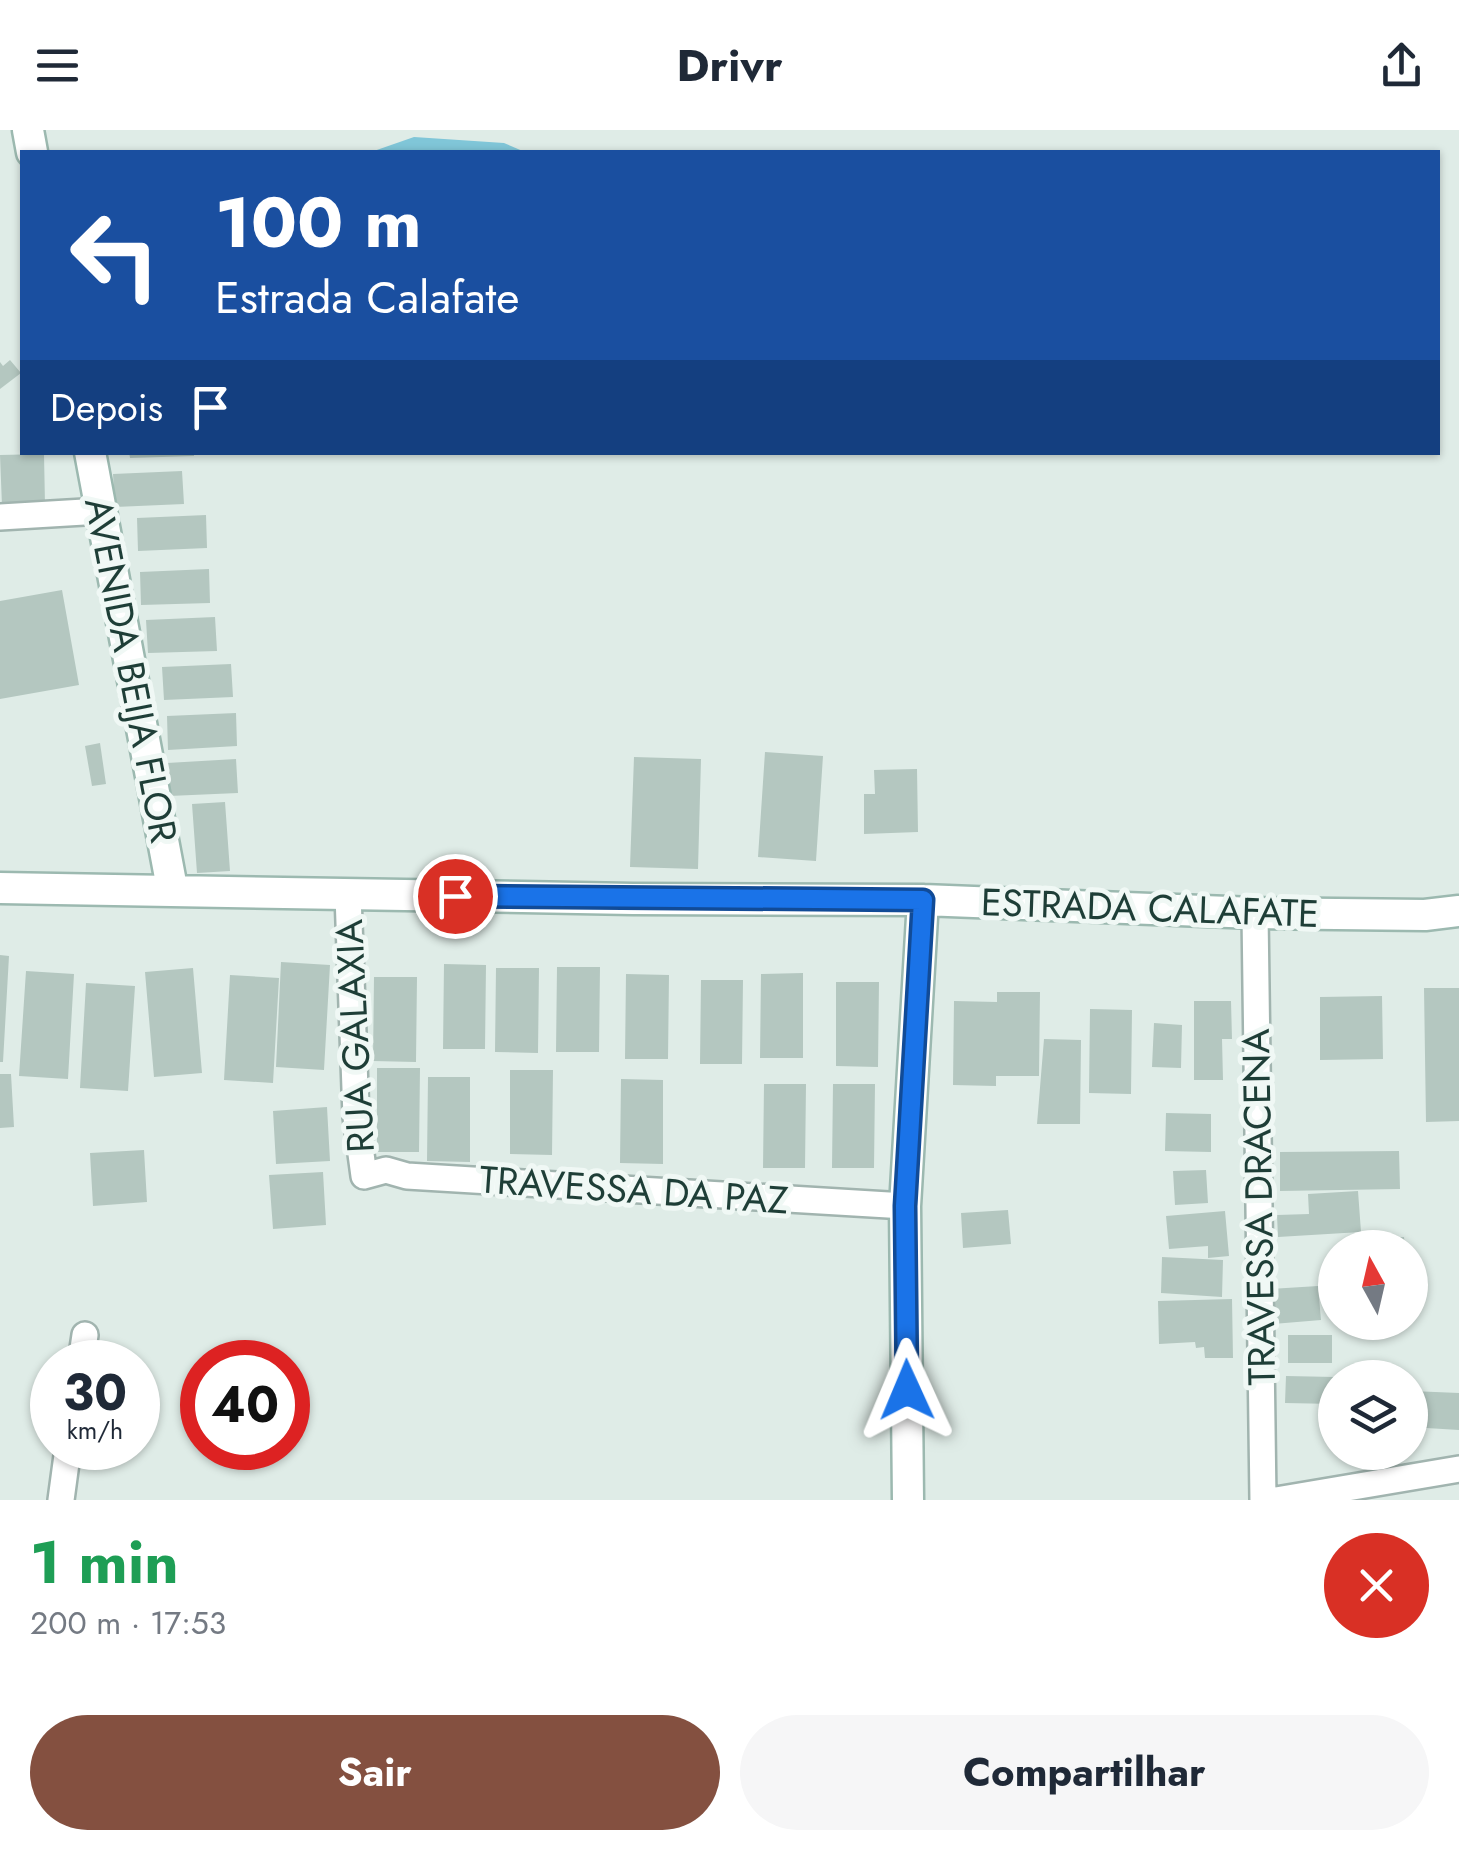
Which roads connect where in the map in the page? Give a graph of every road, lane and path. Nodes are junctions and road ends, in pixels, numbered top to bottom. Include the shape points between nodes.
1 (91, 455) edge
2 (101, 511) junction
3 (0, 517) edge
4 (0, 888) edge
5 (172, 888) junction
6 (348, 895) junction
7 (923, 900) junction
8 (1459, 912) edge
9 (1255, 913) junction
10 (364, 1176) joint
11 (905, 1206) junction
12 (85, 1335) dead end
13 (84, 1340) edge
14 (1459, 1469) edge
15 (65, 1470) edge
16 (60, 1500) edge
17 (908, 1500) edge
18 (1263, 1500) edge
19 (1276, 1500) edge

1 - 2 street, AVENIDA BEIJA FLOR
2 - 3 street
2 - 5 street, AVENIDA BEIJA FLOR
4 - 5 street, ESTRADA CALAFATE
5 - 6 street, ESTRADA CALAFATE
6 - 7 street, ESTRADA CALAFATE
6 - 10 street, RUA GALAXIA
7 - 9 street, ESTRADA CALAFATE
7 - 11 street
8 - 9 street, ESTRADA CALAFATE
9 - 18 street, TRAVESSA DRACENA
10 - 11 street, TRAVESSA DA PAZ via 386,1170
11 - 17 street
12 - 13 street
14 - 19 street
15 - 16 street

